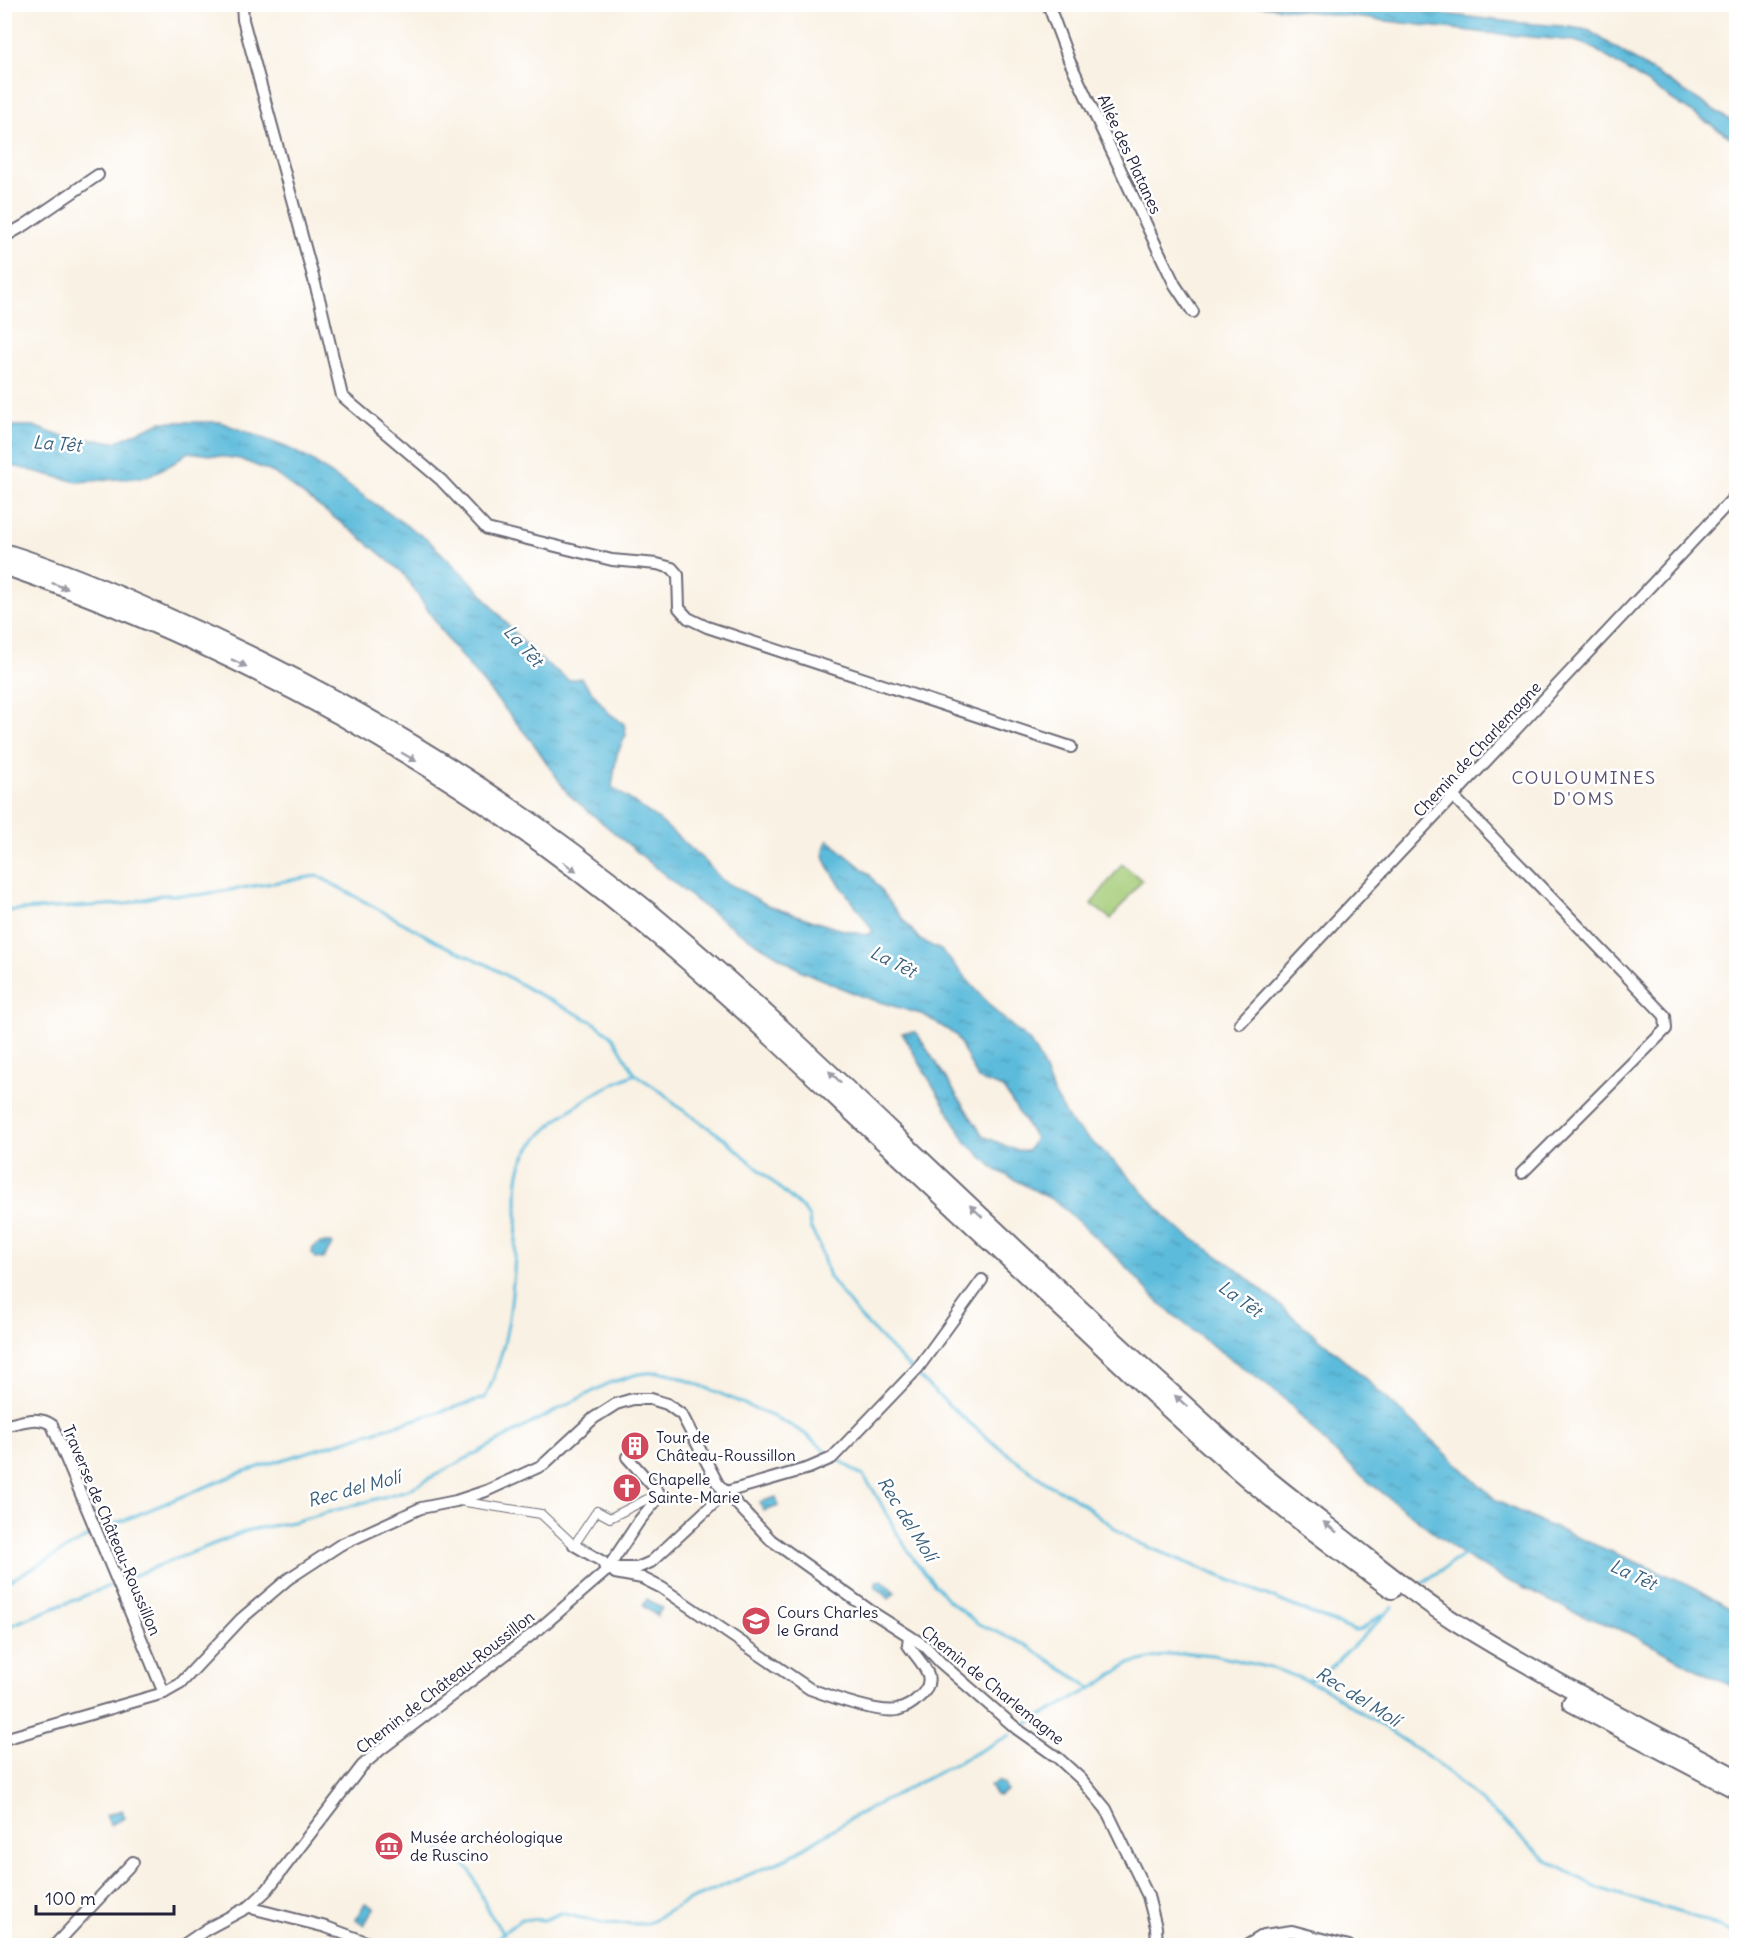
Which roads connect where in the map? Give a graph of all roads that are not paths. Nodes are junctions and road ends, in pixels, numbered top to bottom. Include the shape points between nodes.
1 (242, 4) edge
2 (1048, 4) edge
3 (99, 175) dead end
4 (4, 237) edge
5 (1193, 312) dead end
6 (1737, 495) edge
7 (4, 552) edge
8 (4, 566) edge
9 (1071, 747) dead end
10 (1453, 796) junction
11 (1240, 1023) dead end
12 (1522, 1173) dead end
13 (982, 1280) dead end
14 (4, 1426) edge
15 (627, 1457) dead end
16 (659, 1492) junction
17 (726, 1492) junction
18 (456, 1501) junction
19 (574, 1545) junction
20 (606, 1571) junction
21 (909, 1636) junction
22 (164, 1693) junction
23 (4, 1739) edge
24 (1737, 1777) edge
25 (1737, 1790) edge
26 (133, 1862) dead end
27 (250, 1906) junction
28 (54, 1946) edge
29 (182, 1946) edge
30 (385, 1946) edge
31 (1157, 1946) edge
32 (1246, 1946) edge
33 (1349, 1946) edge

1 - 9 street via 342,396 441,480 487,529 612,560 672,568 678,576 679,608 688,618 707,627
2 - 5 street, Allée des Platanes via 1069,60 1165,266
3 - 4 street
6 - 10 street, Chemin de Charlemagne
24 -> 7 highway via 1564,1686 1451,1618 1266,1477 1079,1309 718,970 614,883 510,807 394,732 262,660 121,595
8 -> 25 highway via 148,621 249,668 428,768 526,835 639,920 721,990 1161,1402 1291,1514 1409,1602 1504,1663
10 - 11 street, Chemin de Charlemagne
10 - 12 street via 1665,1016 1666,1029
13 - 17 street via 912,1374 833,1456
14 - 22 street, Traverse de Château-Roussillon via 30,1419 52,1425
15 - 16 street
16 - 19 street via 610,1518 597,1511
16 - 20 street, Chemin de Château-Roussillon
17 - 18 street, Chemin de Charlemagne via 706,1464 682,1415 667,1404 633,1399 594,1418 543,1466
17 - 20 street via 651,1562 637,1568
17 - 21 street, Chemin de Charlemagne via 771,1540
18 - 19 street via 541,1515
18 - 22 street, Chemin de Charlemagne via 421,1508 340,1545 288,1579 248,1612 180,1684
19 - 20 street via 603,1562
20 - 21 street via 642,1578 662,1588 810,1689 880,1709 896,1710 912,1704 927,1691 928,1673 908,1645
20 - 27 street, Chemin de Château-Roussillon via 539,1629 362,1766 267,1890
21 - 31 street, Chemin de Charlemagne via 1082,1779 1106,1809 1148,1896
22 - 23 street
26 - 28 street
27 - 29 street, Chemin de Château-Roussillon
27 - 30 street
32 - 33 street via 1264,1935 1292,1931

